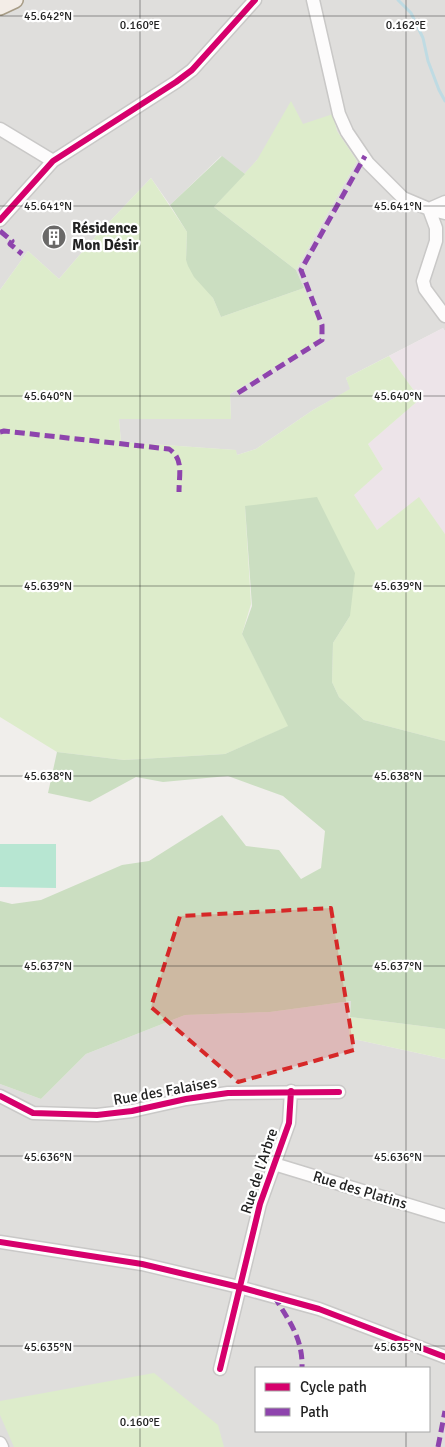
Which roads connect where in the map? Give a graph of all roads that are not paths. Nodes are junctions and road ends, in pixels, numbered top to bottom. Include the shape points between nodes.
1 (15, 0) edge
2 (313, 0) edge
3 (251, 4) edge
4 (0, 8) edge
5 (0, 129) edge
6 (53, 161) junction
7 (445, 202) edge
8 (429, 209) junction
9 (445, 213) edge
10 (0, 220) edge
11 (445, 316) edge
12 (291, 1091) junction
13 (338, 1092) dead end
14 (0, 1096) edge
15 (274, 1164) junction
16 (445, 1216) edge
17 (0, 1242) edge
18 (239, 1287) junction
19 (445, 1357) edge
20 (220, 1370) dead end
21 (0, 1443) edge
22 (2, 1447) edge

1 - 4 main road
2 - 8 street via 339,114 347,132 368,162 403,198
3 - 6 street via 192,70
5 - 6 street
6 - 10 street
7 - 8 street
8 - 9 street
8 - 11 street via 436,228 436,241 423,282
12 - 13 street, Rue des Falaises
12 - 14 street, Rue des Falaises via 186,1099 98,1115 33,1113
12 - 15 street, Rue de l'Arbre via 288,1122
15 - 16 street, Rue des Platins
15 - 18 street, Rue de l'Arbre via 260,1204
17 - 18 street via 142,1264
18 - 19 street via 319,1309
18 - 20 street, Rue de l'Arbre
21 - 22 street

